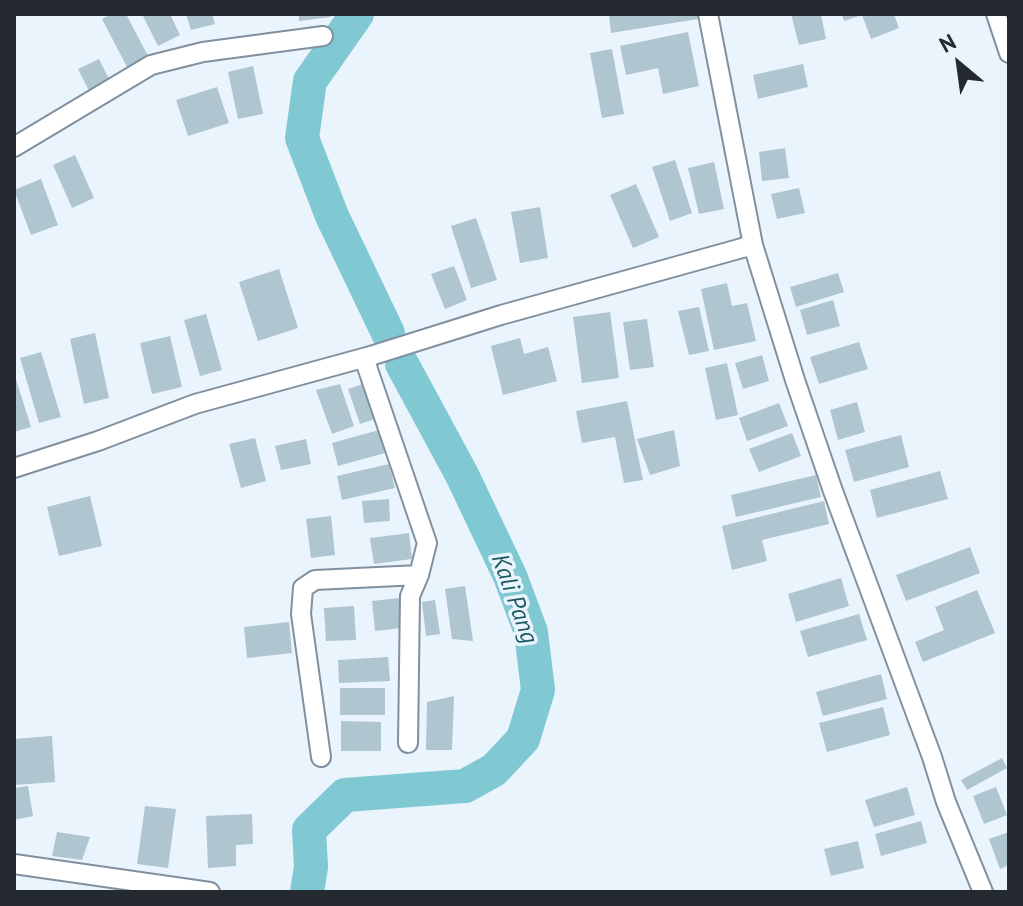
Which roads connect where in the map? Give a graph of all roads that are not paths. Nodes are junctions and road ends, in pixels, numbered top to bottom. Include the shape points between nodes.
1 (708, 14) edge
2 (996, 14) edge
3 (323, 36) dead end
4 (1009, 53) edge
5 (14, 147) edge
6 (753, 245) junction
7 (501, 315) junction
8 (364, 358) junction
9 (14, 468) edge
10 (419, 575) junction
11 (408, 743) dead end
12 (321, 757) dead end
13 (14, 864) edge
14 (210, 892) edge
15 (983, 892) edge

1 - 6 street
2 - 4 street
3 - 5 street via 203,52 151,65
6 - 7 street
6 - 15 street via 833,491
7 - 8 street
7 - 8 street
8 - 9 street via 195,404
8 - 10 street via 427,543
10 - 11 street via 410,596
10 - 12 street via 315,580 303,588 301,614
13 - 14 street

